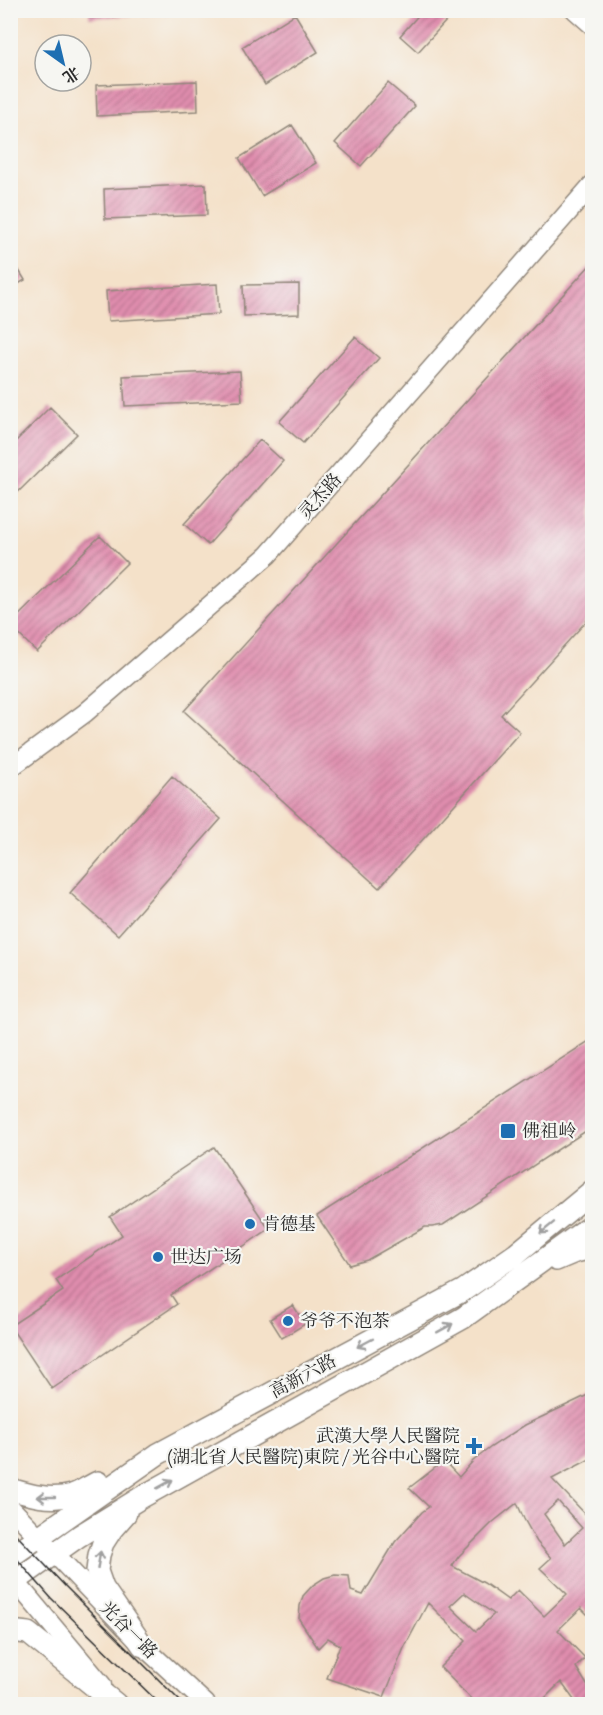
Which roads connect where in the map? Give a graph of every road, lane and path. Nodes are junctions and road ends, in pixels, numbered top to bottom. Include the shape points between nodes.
1 (575, 10) edge
2 (592, 26) edge
3 (592, 185) edge
4 (10, 768) edge
5 (592, 1191) edge
6 (592, 1225) edge
7 (592, 1248) edge
8 (523, 1275) junction
9 (158, 1454) junction
10 (10, 1489) edge
11 (141, 1497) junction
12 (10, 1507) edge
13 (38, 1537) junction
14 (54, 1554) junction
15 (10, 1557) edge
16 (12, 1580) edge
17 (16, 1635) edge
18 (143, 1646) junction
19 (117, 1704) edge
20 (206, 1704) edge

1 - 2 street
3 - 4 street, 灵杰路 via 267,555 85,713
5 -> 9 main road, 高新六路 via 516,1254 464,1290
6 - 8 main road, 高新六路
7 - 8 main road
11 -> 8 main road, 高新六路 via 463,1318
9 -> 10 main road via 71,1495 36,1497
9 - 13 main road, 高新六路
11 - 14 main road, 高新六路
18 -> 11 main road via 103,1588 97,1571 103,1543
12 - 13 street, 光谷一路
13 - 14 street, 光谷一路
13 - 15 main road, 高新六路
14 - 16 main road, 高新六路
14 - 18 street, 光谷一路
16 - 19 street
17 - 19 main road
18 - 20 street, 光谷一路

